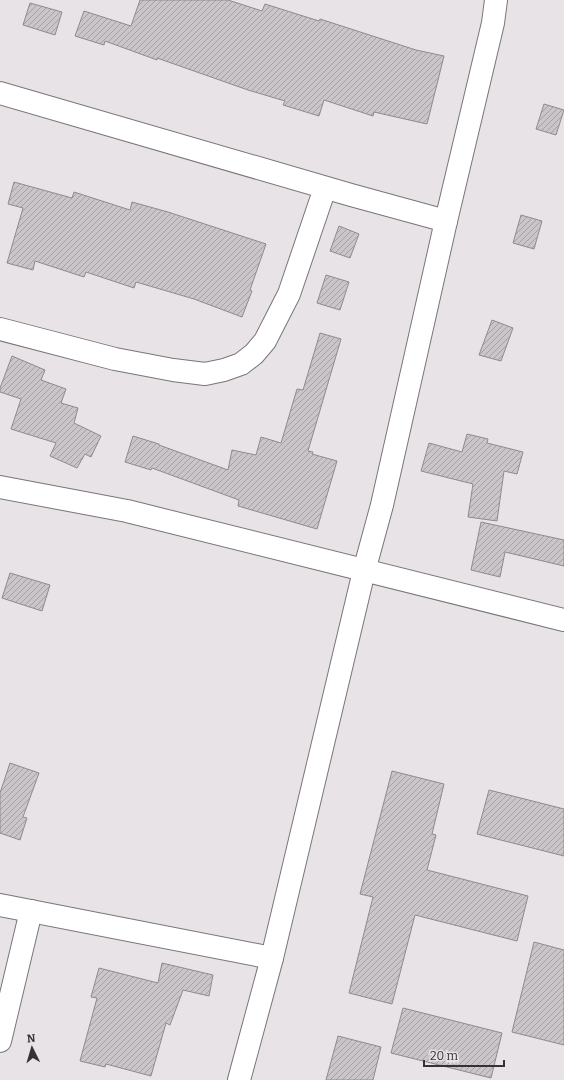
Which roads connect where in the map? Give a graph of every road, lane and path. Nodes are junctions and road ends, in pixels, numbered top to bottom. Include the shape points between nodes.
1 (496, 0) edge
2 (0, 93) edge
3 (325, 188) junction
4 (446, 221) junction
5 (0, 329) edge
6 (0, 488) edge
7 (364, 571) junction
8 (564, 620) edge
9 (0, 905) edge
10 (31, 911) junction
11 (272, 958) junction
12 (0, 1041) edge
13 (239, 1080) edge

1 - 4 street via 493,23
2 - 3 street
3 - 4 street
3 - 5 street via 289,294 265,341 241,364 205,374 173,370 115,359
4 - 7 street via 382,505
6 - 7 street via 127,511
7 - 8 street
7 - 11 street
9 - 10 street
10 - 11 street
10 - 12 street
11 - 13 street

